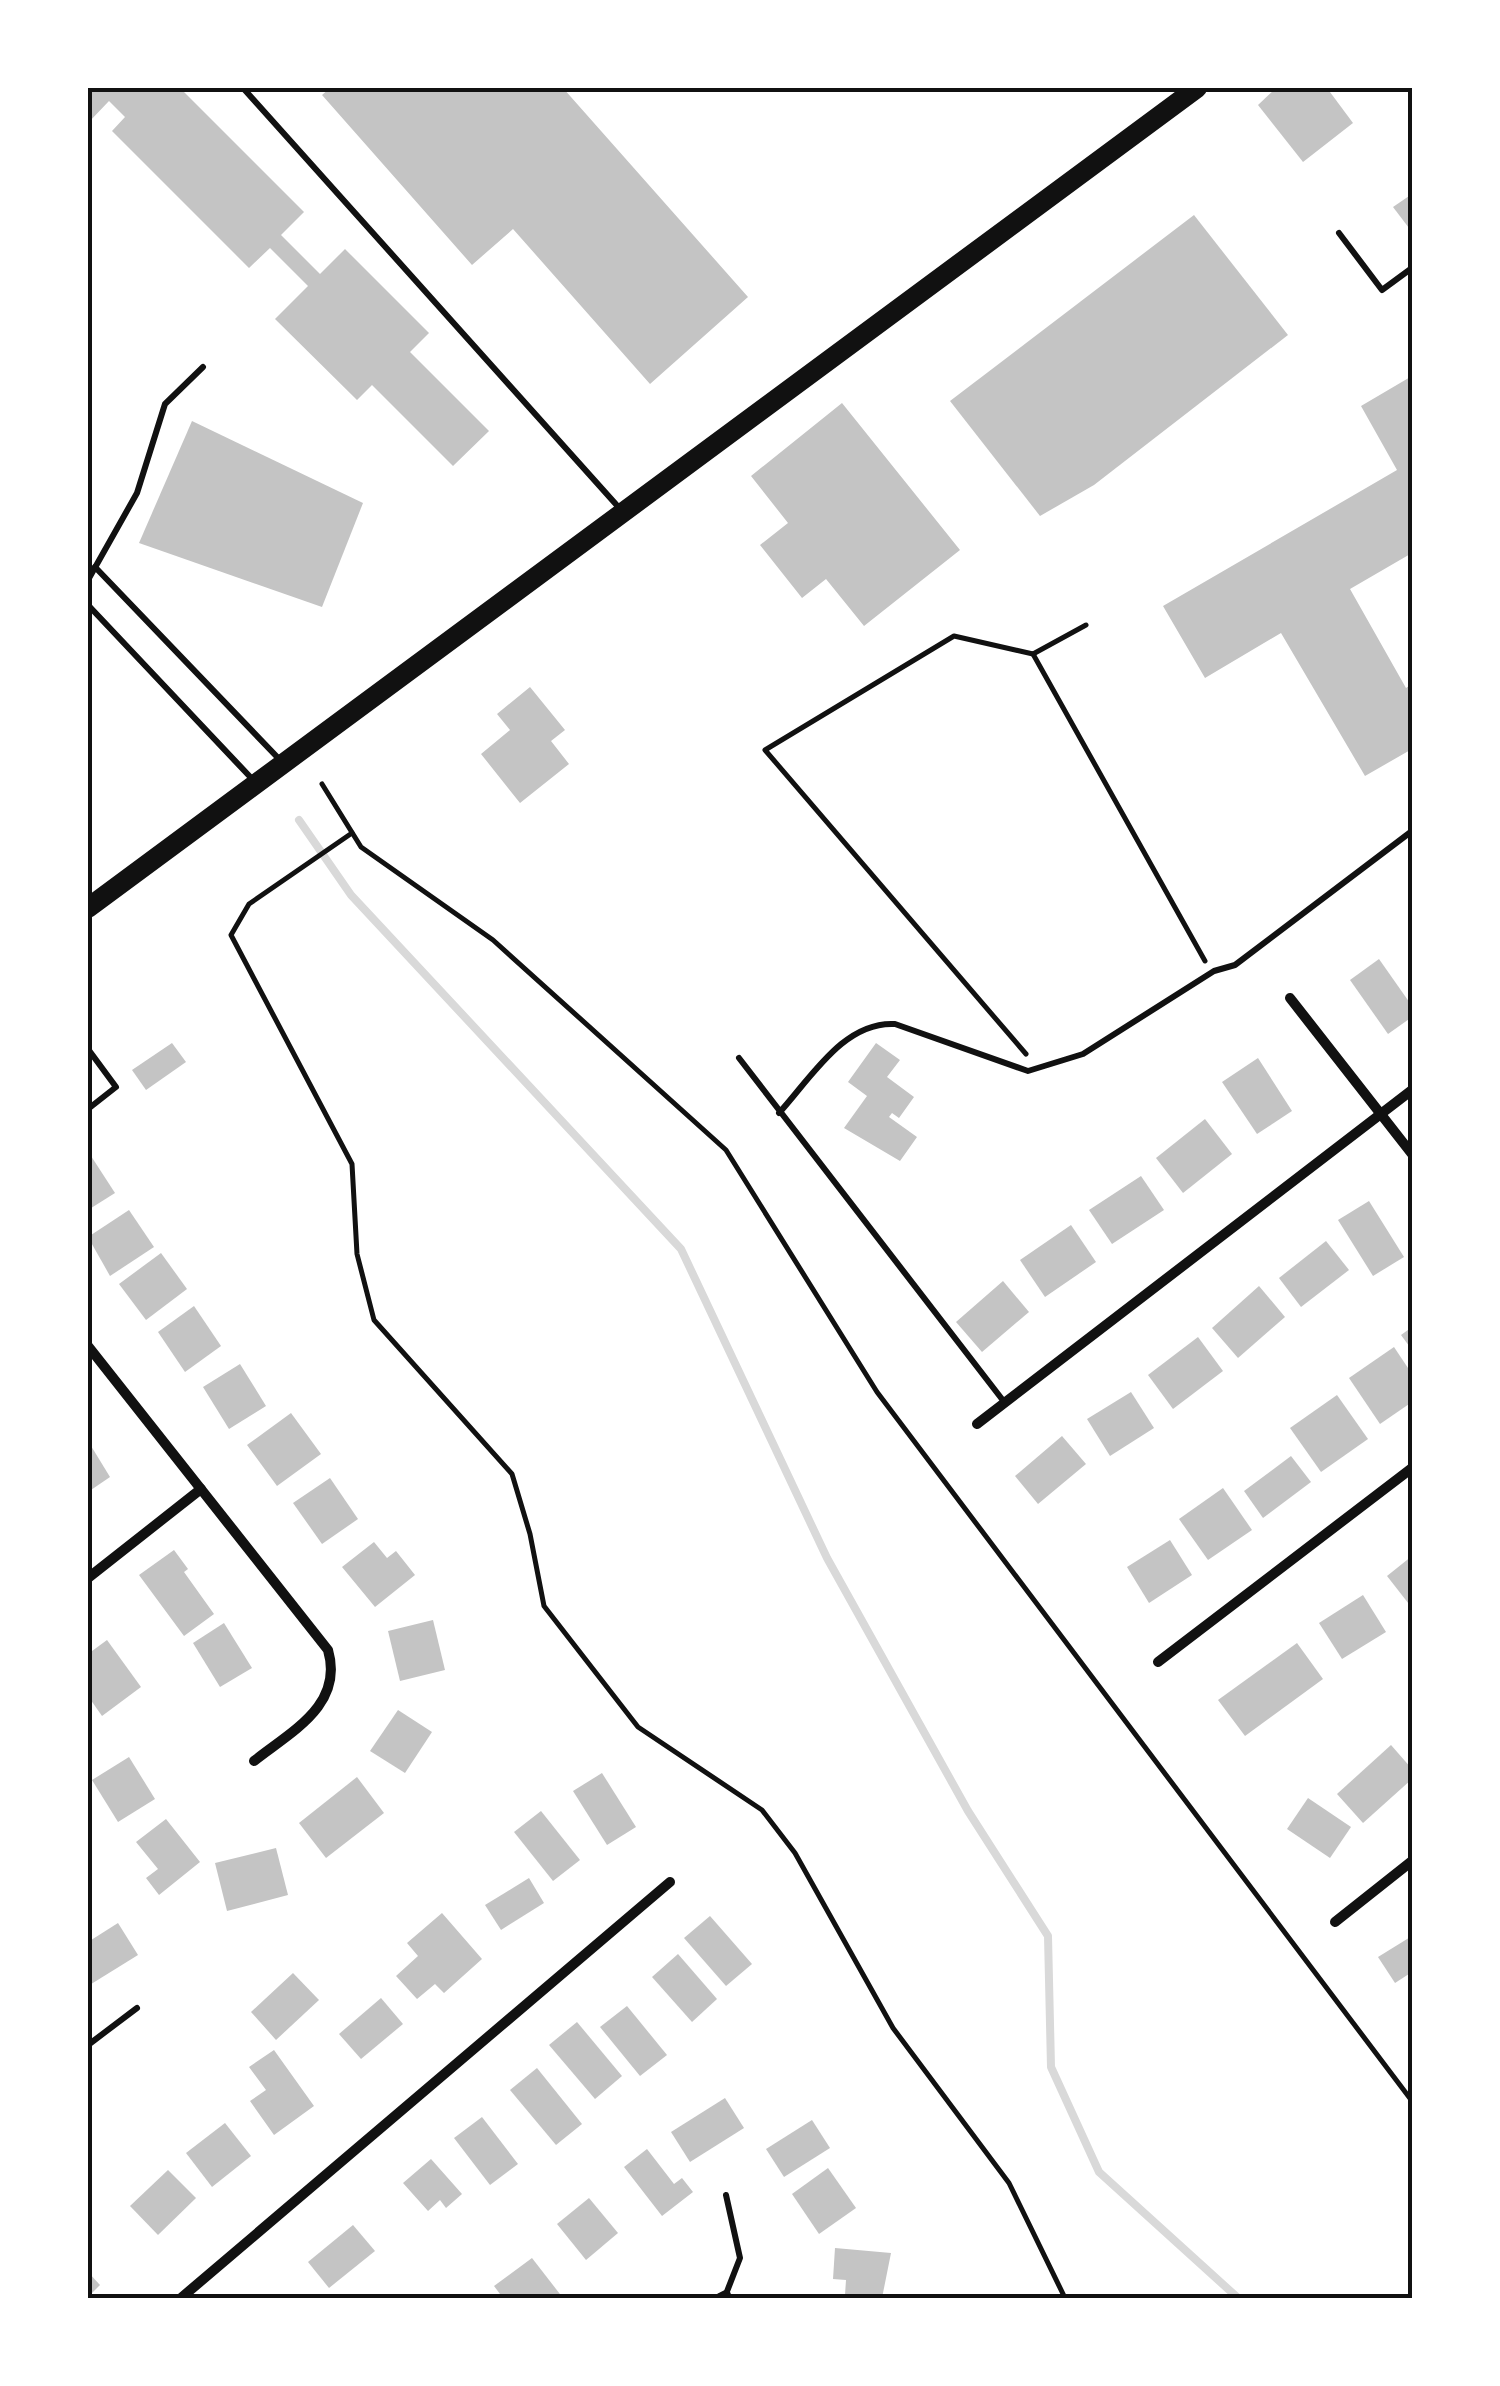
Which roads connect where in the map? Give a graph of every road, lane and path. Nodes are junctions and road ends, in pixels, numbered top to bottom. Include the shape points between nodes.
1 (243, 88) edge
2 (1196, 88) edge
3 (1339, 233) dead end
4 (1412, 268) edge
5 (203, 367) dead end
6 (622, 512) junction
7 (94, 568) junction
8 (88, 580) edge
9 (88, 604) edge
10 (1086, 625) dead end
11 (1034, 654) junction
12 (283, 762) junction
13 (256, 782) junction
14 (322, 784) dead end
15 (352, 832) junction
16 (1412, 832) edge
17 (88, 908) edge
18 (1211, 973) junction
19 (1290, 998) dead end
20 (88, 1049) edge
21 (740, 1058) dead end
22 (1039, 1069) junction
23 (1412, 1090) edge
24 (88, 1109) edge
25 (779, 1113) junction
26 (1381, 1114) junction
27 (1412, 1154) edge
28 (88, 1346) edge
29 (1005, 1403) junction
30 (977, 1424) dead end
31 (1412, 1468) edge
32 (201, 1489) junction
33 (88, 1578) edge
34 (1158, 1662) dead end
35 (254, 1762) dead end
36 (1412, 1861) edge
37 (670, 1882) dead end
38 (1335, 1922) dead end
39 (137, 2008) dead end
40 (88, 2045) edge
41 (1412, 2101) edge
42 (726, 2195) dead end
43 (723, 2297) edge
44 (181, 2298) edge
45 (1066, 2298) edge

1 - 6 lane
2 - 6 main road
3 - 4 lane via 1382,290
5 - 7 lane via 165,404 138,493
6 - 12 main road
7 - 8 lane
7 - 12 lane
9 - 13 lane
10 - 11 path
11 - 18 path
11 - 22 path via 954,636 766,750
12 - 13 main road
13 - 17 main road
14 - 15 path
15 - 41 path via 362,848 492,940 726,1150 878,1392
15 - 45 path via 249,904 231,935 352,1164 358,1254 374,1320 512,1474 544,1606 638,1727 762,1810 795,1853 893,2028 1009,2183
16 - 18 lane via 1235,965
18 - 22 lane via 1083,1054
19 - 26 street
20 - 24 lane via 116,1086
21 - 25 lane
22 - 25 lane via 875,1022 854,1031
23 - 26 street
25 - 29 lane
26 - 27 street
26 - 29 street
28 - 32 street
29 - 30 street
31 - 34 street
32 - 33 street
32 - 35 street via 316,1630 334,1670 319,1709
36 - 38 street
37 - 44 street
39 - 40 lane
42 - 43 lane via 740,2258

